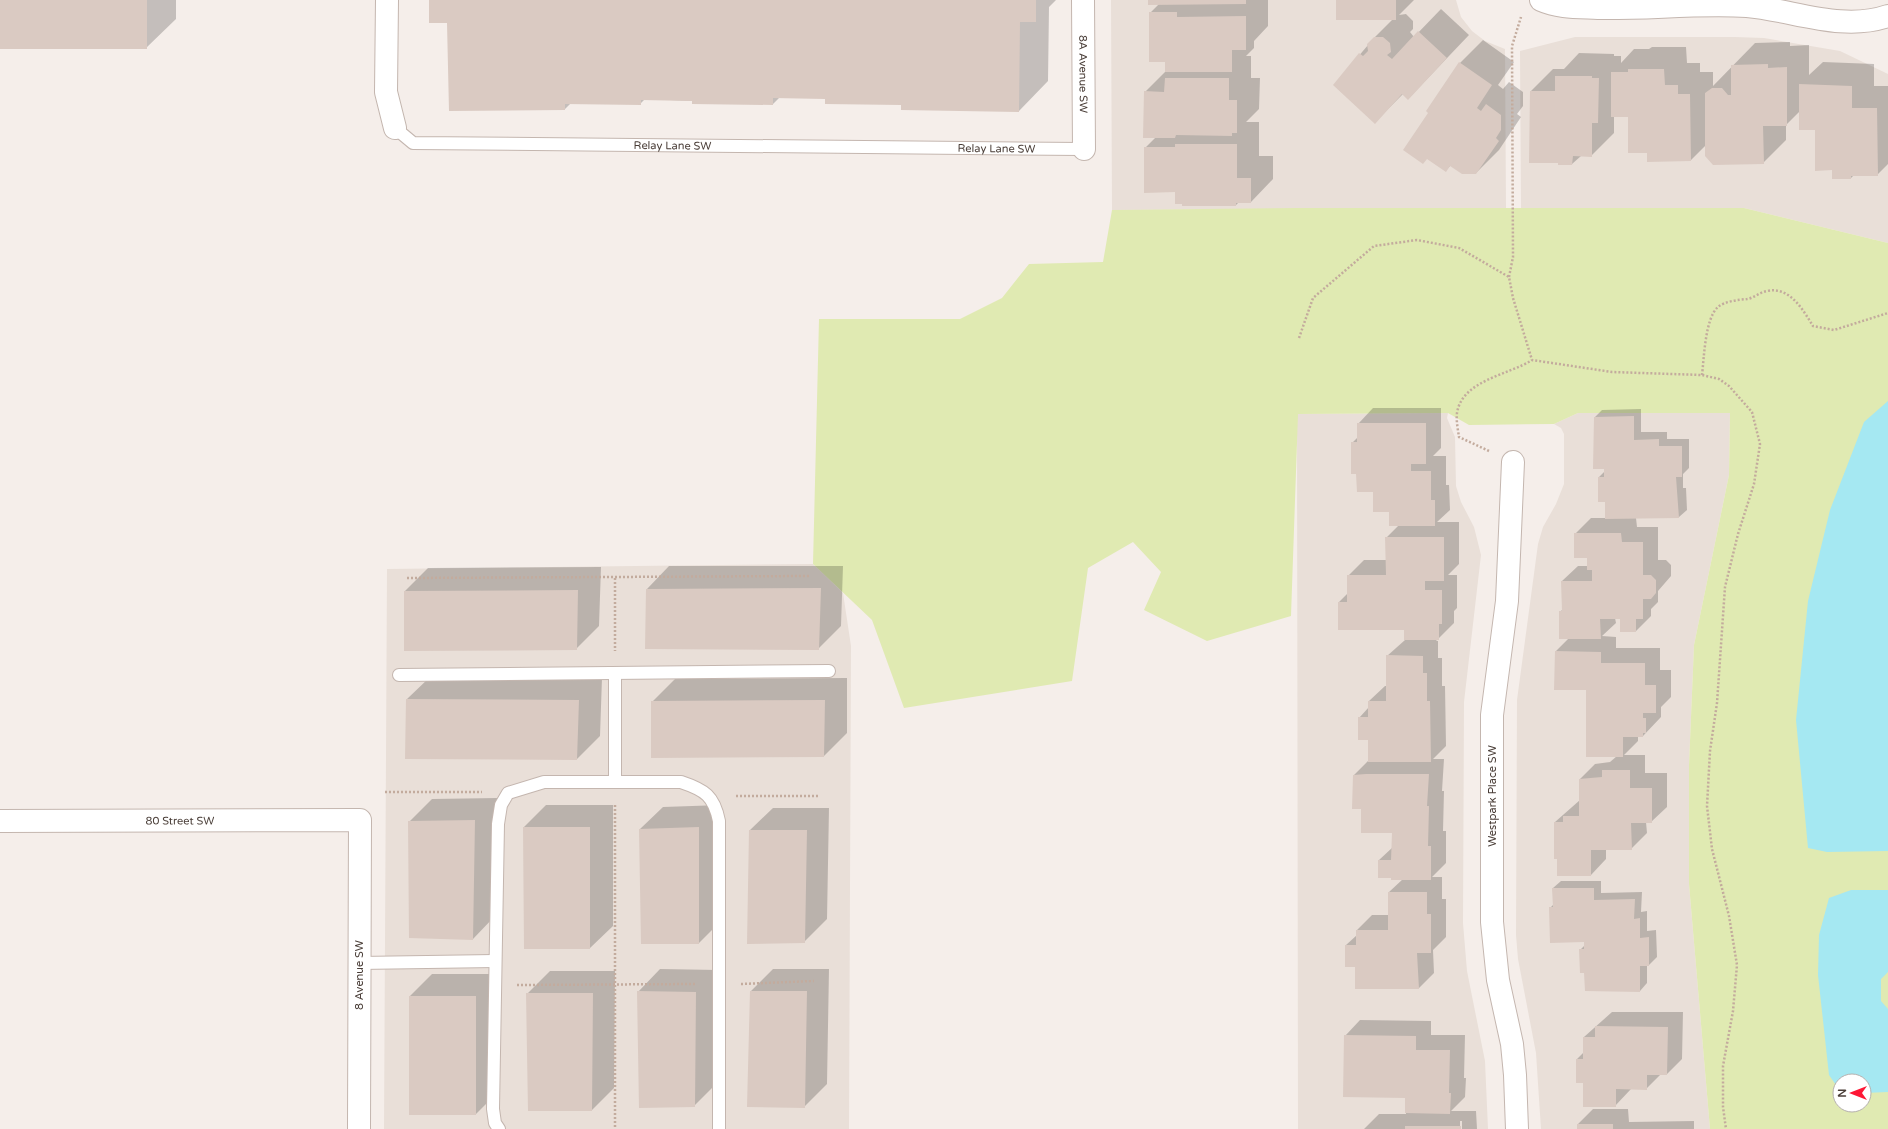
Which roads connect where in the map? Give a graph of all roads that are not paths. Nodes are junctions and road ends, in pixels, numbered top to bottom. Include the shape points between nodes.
1 (386, 0) edge
2 (1083, 0) edge
3 (1541, 0) edge
4 (1888, 16) edge
5 (395, 128) joint
6 (1084, 149) joint
7 (1513, 462) road end
8 (829, 671) dead end
9 (615, 673) junction
10 (399, 675) dead end
11 (615, 782) junction
12 (360, 820) joint
13 (0, 821) edge
14 (495, 961) junction
15 (359, 963) junction
16 (359, 1129) edge
17 (499, 1129) edge
18 (719, 1129) edge
19 (1517, 1129) edge

1 - 5 street, Relay Lane SW via 386,92
2 - 6 street, 8A Avenue SW
3 - 4 street via 1550,4 1635,9 1747,6 1861,22
5 - 6 lane, Relay Lane SW via 413,143
7 - 19 street, Westpark Place SW via 1506,601 1492,715 1492,922 1498,980 1515,1068
8 - 9 lane
9 - 10 lane
9 - 11 lane
11 - 14 lane via 544,782 508,793 501,805 498,824
11 - 18 lane via 681,782 698,788 709,796 717,808
12 - 13 street, 80 Street SW
12 - 15 street, 8 Avenue SW
14 - 15 lane
14 - 17 lane via 493,1109 495,1123
15 - 16 street, 8 Avenue SW

